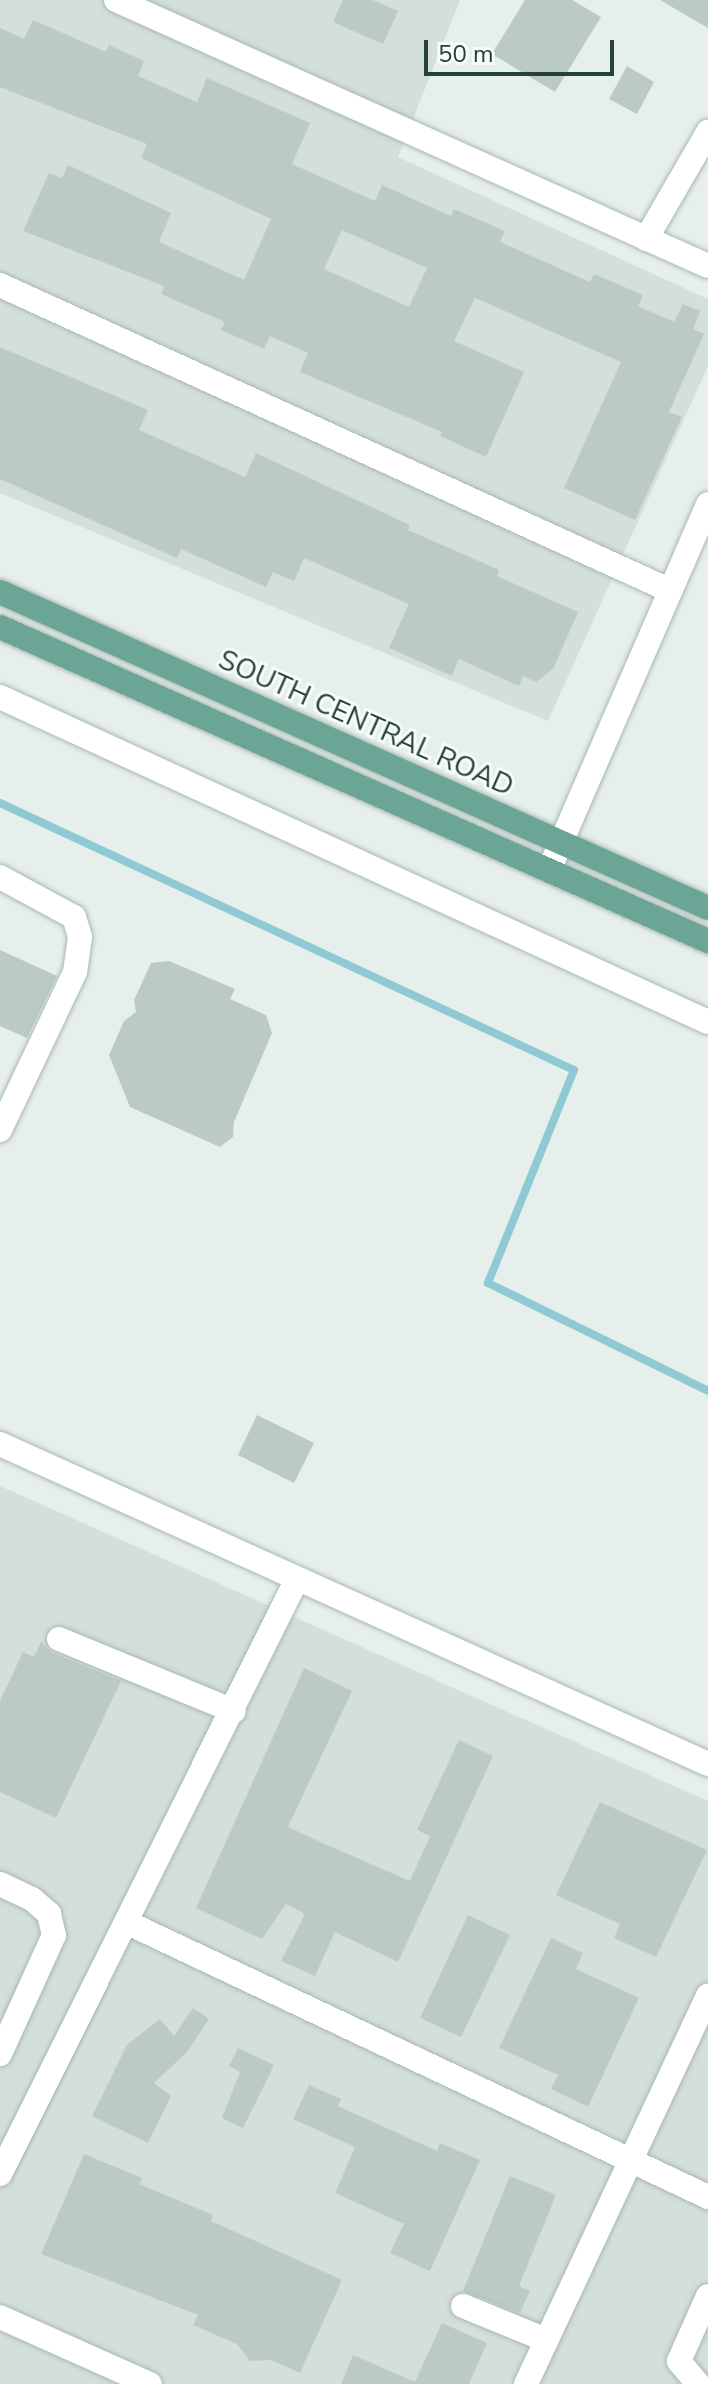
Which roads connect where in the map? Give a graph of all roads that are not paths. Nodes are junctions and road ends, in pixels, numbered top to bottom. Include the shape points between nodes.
1 (116, 0) edge
2 (708, 132) edge
3 (646, 239) junction
4 (708, 266) edge
5 (0, 285) edge
6 (708, 504) edge
7 (669, 590) junction
8 (0, 592) edge
9 (0, 627) edge
10 (0, 697) edge
11 (562, 842) junction
12 (549, 870) junction
13 (0, 877) edge
14 (708, 908) edge
15 (708, 941) edge
16 (708, 1022) edge
17 (0, 1130) edge
18 (0, 1444) edge
19 (297, 1579) junction
20 (59, 1639) dead end
21 (234, 1711) junction
22 (708, 1764) edge
23 (0, 1884) edge
24 (126, 1922) junction
25 (708, 1996) edge
26 (0, 2054) edge
27 (633, 2160) junction
28 (0, 2174) edge
29 (708, 2197) edge
30 (708, 2296) edge
31 (463, 2306) dead end
32 (0, 2317) edge
33 (546, 2340) junction
34 (150, 2384) edge
35 (526, 2384) edge
36 (698, 2384) edge

1 - 3 street
2 - 3 street
3 - 4 street
5 - 7 street
6 - 7 street
7 - 11 street
8 - 11 main road, SOUTH CENTRAL ROAD
9 - 12 main road
10 - 16 street
11 - 12 street
11 - 14 main road, SOUTH CENTRAL ROAD
12 - 15 main road
13 - 17 street via 74,917 80,937 75,972
18 - 19 street
19 - 21 street
19 - 22 street
20 - 21 street
21 - 24 street
23 - 26 street via 49,1914 54,1935
24 - 27 street
24 - 28 street
25 - 27 street
27 - 29 street
27 - 33 street
30 - 36 street via 679,2361
31 - 33 street
32 - 34 street
33 - 35 street

